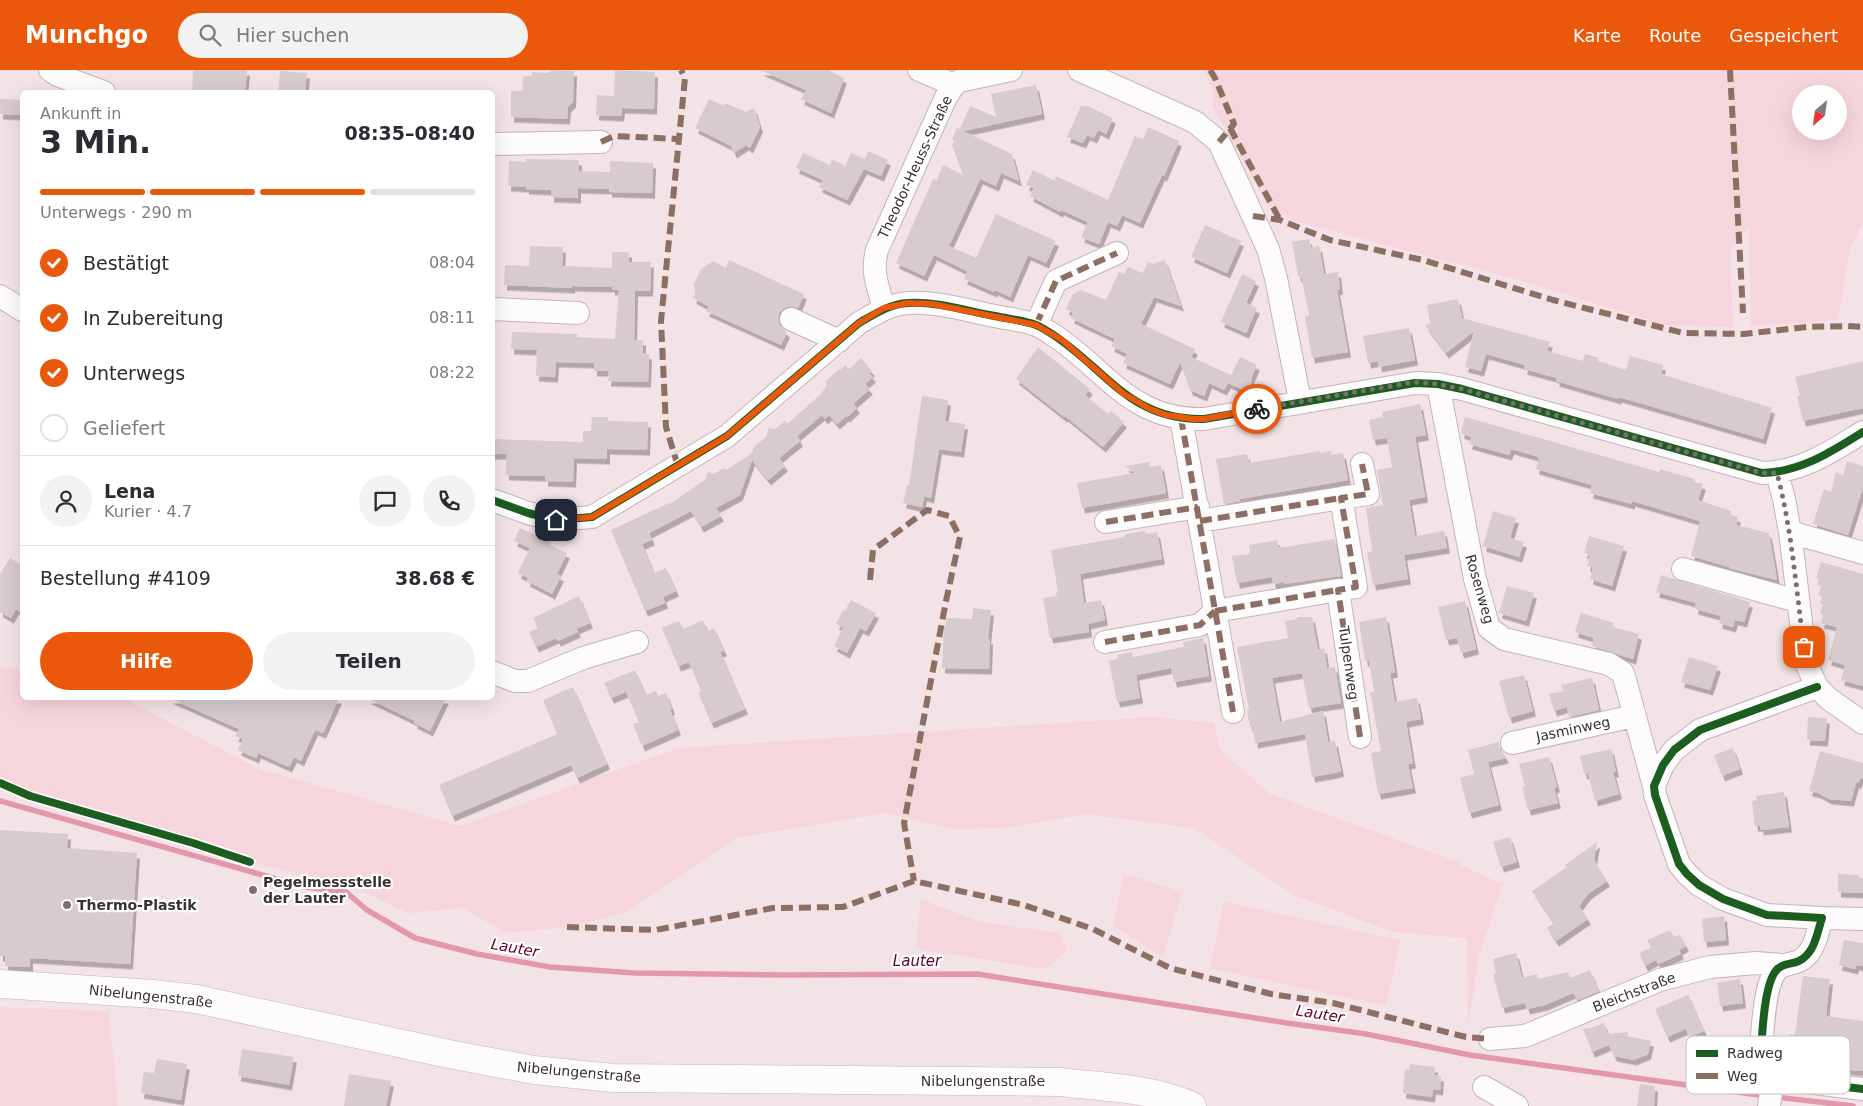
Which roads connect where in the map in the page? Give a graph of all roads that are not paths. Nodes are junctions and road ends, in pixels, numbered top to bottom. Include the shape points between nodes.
1 (50, 70) edge
2 (918, 70) edge
3 (1011, 70) edge
4 (1079, 70) edge
5 (954, 85) junction
6 (98, 90) edge
7 (602, 142) dead end
8 (495, 144) edge
9 (1117, 254) dead end
10 (0, 296) edge
11 (884, 308) junction
12 (20, 309) edge
13 (495, 309) edge
14 (578, 313) dead end
15 (791, 319) dead end
16 (1036, 325) junction
17 (839, 340) junction
18 (1438, 384) junction
19 (1300, 401) junction
20 (1182, 418) junction
21 (1863, 432) edge
22 (1362, 464) dead end
23 (1777, 473) junction
24 (1341, 498) junction
25 (495, 501) edge
26 (1199, 514) junction
27 (1106, 522) dead end
28 (1790, 532) junction
29 (1863, 553) edge
30 (1683, 569) dead end
31 (1338, 590) junction
32 (1797, 601) junction
33 (1215, 611) junction
34 (637, 642) dead end
35 (1105, 642) dead end
36 (495, 673) edge
37 (1817, 687) junction
38 (1233, 712) dead end
39 (1634, 716) junction
40 (1863, 723) edge
41 (1360, 737) dead end
42 (1512, 742) dead end
43 (1654, 786) junction
44 (1814, 917) junction
45 (1863, 919) edge
46 (1782, 965) junction
47 (0, 984) edge
48 (1763, 1036) edge
49 (1490, 1039) dead end
50 (1484, 1087) dead end
51 (1863, 1089) edge
52 (1850, 1090) edge
53 (1192, 1106) edge
54 (1517, 1106) edge

1 - 6 street
2 - 5 street
3 - 5 street, Theodor-Heuss-Straße via 959,81
4 - 19 street via 1194,122 1219,142 1268,249
5 - 11 street, Theodor-Heuss-Straße via 877,250 875,276
7 - 8 street
9 - 16 street via 1056,280
10 - 12 street
11 - 16 street via 908,303 932,304
11 - 17 street
13 - 14 street
15 - 17 street
16 - 20 street via 1062,340 1137,403
17 - 25 street via 727,436 592,517 556,520
18 - 19 street via 1415,382
18 - 23 street via 1762,473
18 - 39 street, Rosenweg via 1475,578 1489,628 1504,639 1609,664 1623,673
19 - 20 street via 1204,419
20 - 26 street
21 - 23 street via 1818,460
22 - 24 street via 1368,494
23 - 28 street
24 - 26 street
24 - 31 street via 1356,587
26 - 27 street
26 - 33 street
28 - 29 street
28 - 32 street
30 - 32 street
31 - 33 street
31 - 41 street, Tulpenweg
32 - 37 street via 1806,663
33 - 35 street via 1200,624
33 - 38 street
34 - 36 street via 583,658 528,681 515,681
37 - 40 street
37 - 43 street via 1700,730 1674,750
39 - 42 street, Jasminweg
39 - 43 street, Rosenweg
43 - 44 street, Rosenweg via 1679,864 1699,885 1723,899 1766,916
44 - 45 street, Rosenweg
44 - 46 street via 1815,942 1810,951 1799,960
46 - 48 street via 1772,978 1768,993
46 - 49 street, Bleichstraße via 1756,963 1710,967 1660,980 1525,1036
47 - 53 main road, Nibelungenstraße via 196,999 534,1070 603,1077 1060,1082 1129,1090
50 - 54 street
51 - 52 street

